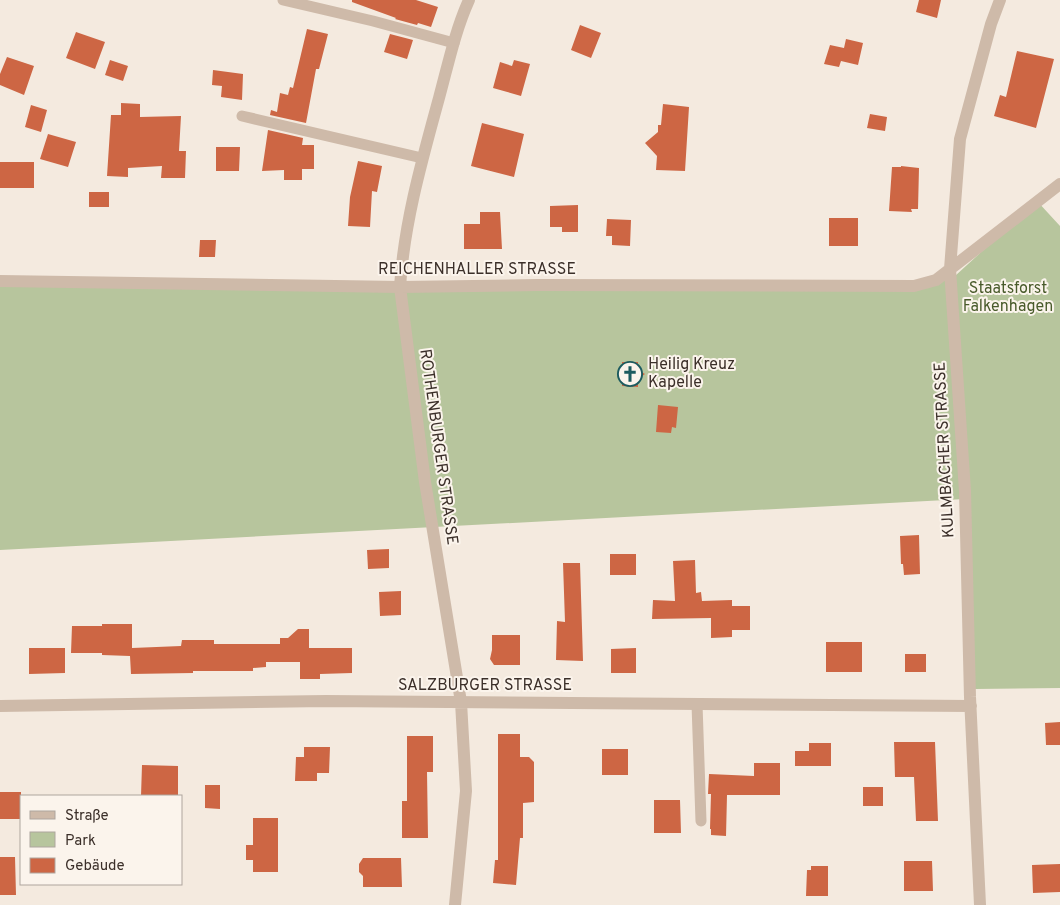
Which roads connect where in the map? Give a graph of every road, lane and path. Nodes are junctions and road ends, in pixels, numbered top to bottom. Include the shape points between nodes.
1 (284, 0) edge
2 (469, 0) edge
3 (1000, 0) edge
4 (454, 43) junction
5 (242, 116) dead end
6 (422, 158) junction
7 (1060, 184) edge
8 (950, 269) junction
9 (0, 281) edge
10 (400, 287) junction
11 (461, 702) junction
12 (697, 704) junction
13 (0, 706) edge
14 (970, 706) junction
15 (701, 821) dead end
16 (455, 905) edge
17 (980, 905) edge

1 - 4 lane
2 - 4 street, ROTHENBURGER STRASSE
3 - 8 street, KULMBACHER STRASSE via 990,24 960,139
4 - 6 street, ROTHENBURGER STRASSE
5 - 6 lane
6 - 10 street, ROTHENBURGER STRASSE via 402,256
7 - 8 street, REICHENHALLER STRASSE
8 - 10 street, REICHENHALLER STRASSE via 936,280 914,286
8 - 14 street, KULMBACHER STRASSE via 965,491
9 - 10 street, REICHENHALLER STRASSE
10 - 11 street, ROTHENBURGER STRASSE via 425,482
11 - 12 street, SALZBURGER STRASSE
11 - 13 street, SALZBURGER STRASSE
11 - 16 street, ROTHENBURGER STRASSE via 466,790
12 - 14 street, SALZBURGER STRASSE
12 - 15 lane
14 - 17 street, KULMBACHER STRASSE

